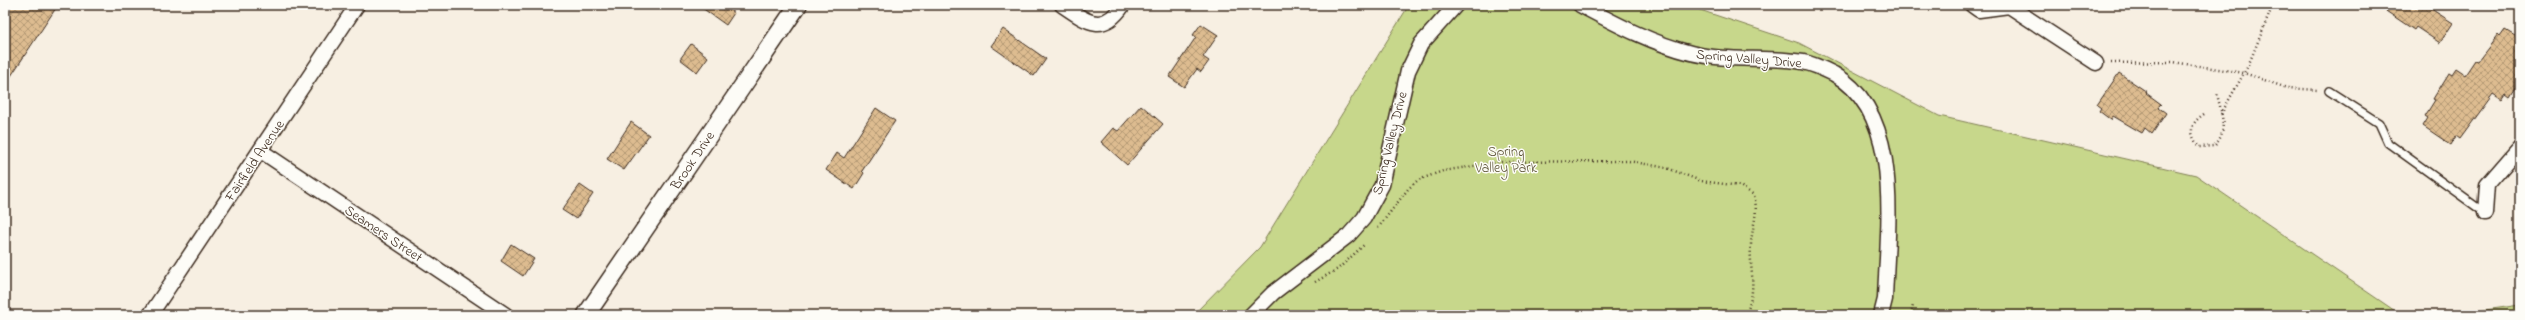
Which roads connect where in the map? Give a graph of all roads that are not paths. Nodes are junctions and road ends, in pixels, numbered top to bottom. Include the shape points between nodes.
1 (357, 5) edge
2 (798, 5) edge
3 (1062, 5) edge
4 (1123, 5) edge
5 (1456, 5) edge
6 (1580, 5) edge
7 (1972, 5) edge
8 (2096, 63) road end
9 (2329, 91) road end
10 (2520, 147) edge
11 (261, 151) junction
12 (2485, 213) joint
13 (150, 315) edge
14 (506, 315) edge
15 (586, 315) edge
16 (1251, 315) edge
17 (1881, 315) edge

1 - 11 street, Fairfield Avenue
2 - 15 street, Brook Drive
3 - 4 street via 1082,18 1098,24 1106,24 1116,16
5 - 16 street, Spring Valley Drive via 1421,44 1408,71 1382,185 1364,218 1349,235 1273,293
6 - 17 street, Spring Valley Drive via 1667,46 1714,56 1804,62 1823,68 1856,90 1871,115 1886,165 1888,191 1885,291
7 - 8 street via 1979,10 2009,6
9 - 12 lane via 2379,123 2388,143
10 - 12 street via 2487,185
11 - 13 street, Fairfield Avenue
11 - 14 street, Seamers Street

